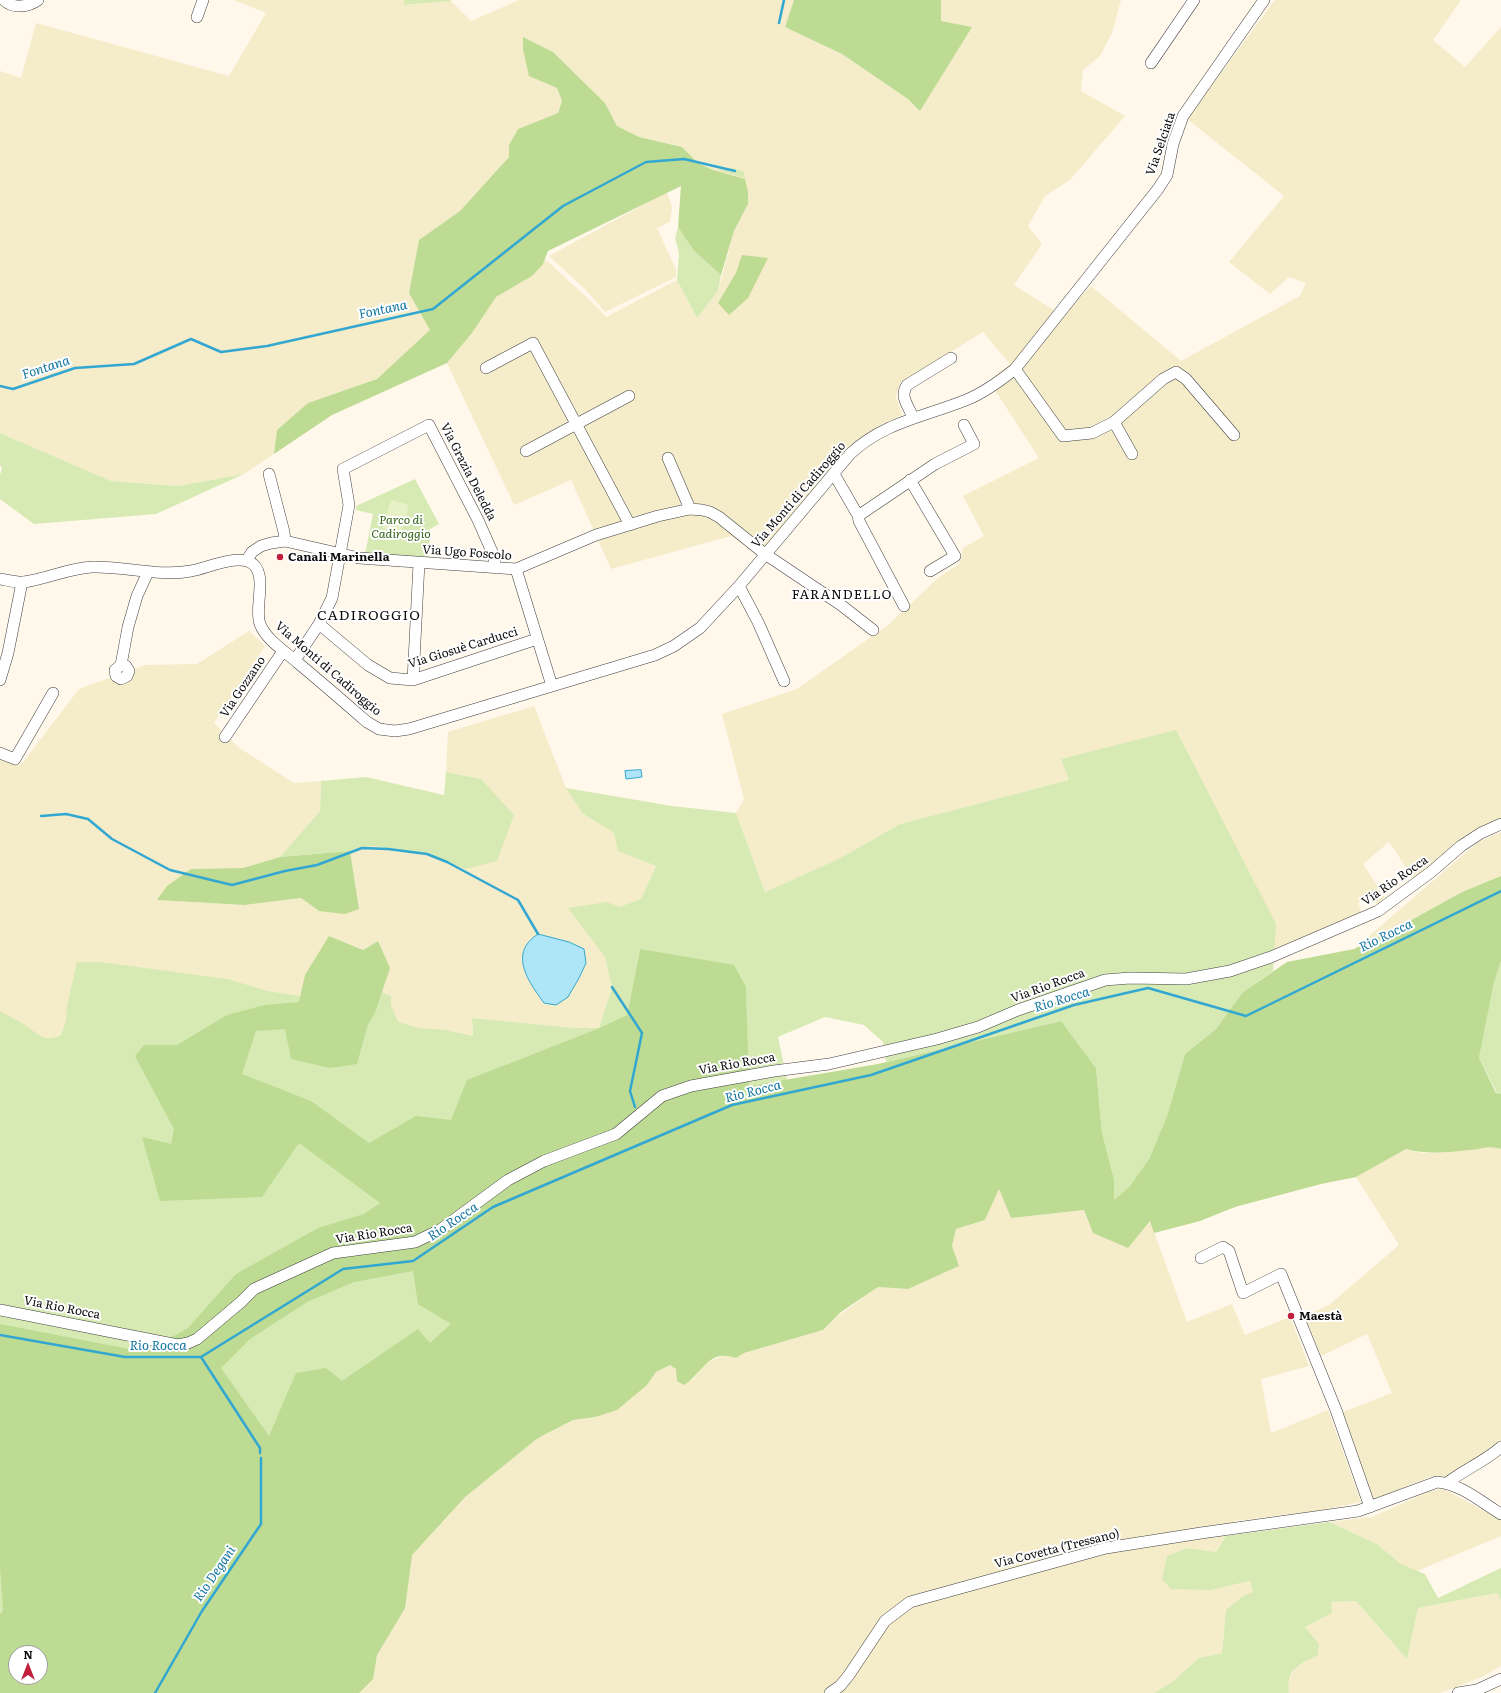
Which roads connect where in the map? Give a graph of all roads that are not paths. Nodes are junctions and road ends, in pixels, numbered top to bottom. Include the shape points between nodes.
1 (4, 0) edge
2 (38, 0) edge
3 (203, 0) edge
4 (1194, 0) edge
5 (1260, 1) edge
6 (197, 17) dead end
7 (1150, 63) dead end
8 (1077, 291) joint
9 (951, 358) dead end
10 (486, 368) dead end
11 (1015, 369) junction
12 (629, 396) dead end
13 (913, 418) junction
14 (1114, 422) junction
15 (575, 424) junction
16 (964, 426) dead end
17 (1234, 435) dead end
18 (526, 451) dead end
19 (1132, 454) dead end
20 (668, 458) dead end
21 (269, 474) dead end
22 (834, 474) junction
23 (910, 480) junction
24 (690, 509) junction
25 (858, 515) junction
26 (630, 525) junction
27 (285, 541) junction
28 (341, 554) junction
29 (766, 554) junction
30 (247, 560) junction
31 (419, 562) junction
32 (496, 568) junction
33 (516, 569) junction
34 (930, 571) dead end
35 (148, 572) junction
36 (0, 579) edge
37 (22, 582) junction
38 (739, 586) junction
39 (904, 606) dead end
40 (319, 624) junction
41 (873, 630) dead end
42 (536, 639) junction
43 (283, 651) junction
44 (295, 660) junction
45 (121, 665) dead end
46 (0, 680) edge
47 (413, 680) junction
48 (784, 682) dead end
49 (552, 686) junction
50 (54, 693) dead end
51 (225, 738) dead end
52 (0, 753) edge
53 (1501, 824) edge
54 (1201, 1258) dead end
55 (0, 1310) edge
56 (1501, 1447) edge
57 (1447, 1483) junction
58 (1370, 1507) junction
59 (1501, 1514) edge
60 (1501, 1679) edge
61 (830, 1693) edge
62 (1458, 1693) edge

1 - 2 street via 10,5 24,6
3 - 6 street
4 - 7 street
5 - 8 street, Via Selciata via 1184,116 1173,144 1167,175
8 - 11 street, Via Monti di Cadiroggio
9 - 13 street via 905,388 903,398
10 - 15 street via 533,344
11 - 13 street, Via Monti di Cadiroggio via 989,389 967,400
11 - 14 street via 1063,436 1092,433
12 - 15 street
13 - 22 street, Via Monti di Cadiroggio via 890,426 863,442
14 - 17 street via 1163,379 1176,372 1186,379
14 - 19 street
15 - 18 street
15 - 26 street
16 - 23 street via 974,444
20 - 24 street
21 - 27 street
22 - 25 street
22 - 29 street, Via Monti di Cadiroggio
23 - 25 street
23 - 34 street via 955,556
24 - 26 street
24 - 29 street via 710,512 719,517
25 - 39 street
26 - 33 street via 589,538
27 - 28 street, Via Ugo Foscolo
27 - 30 street via 261,546 252,552
28 - 31 street, Via Ugo Foscolo via 359,558
28 - 32 street, Via Grazia Deledda via 349,505 343,469 428,425 478,520 493,554
28 - 40 street via 332,598
29 - 38 street, Via Monti di Cadiroggio
29 - 41 street
30 - 35 street via 235,560 178,573
30 - 43 street, Via Monti di Cadiroggio via 258,571 260,624
31 - 32 street, Via Ugo Foscolo
31 - 47 street
32 - 33 street, Via Ugo Foscolo
33 - 42 street, Via Ugo Foscolo
35 - 37 street via 113,567 90,568
35 - 45 street via 137,596 128,627
36 - 37 street
37 - 46 street
38 - 48 street
38 - 49 street, Via Monti di Cadiroggio via 700,628 674,646 655,655
40 - 44 street
40 - 47 street, Via Giosuè Carducci via 374,669 390,678
42 - 47 street, Via Giosuè Carducci
42 - 49 street, Via Ugo Foscolo
43 - 44 street, Via Monti di Cadiroggio
43 - 51 street, Via Gozzano
44 - 49 street, Via Monti di Cadiroggio via 367,722 379,729 395,731 446,719
50 - 52 street via 15,759
53 - 55 street, Via Rio Rocca via 1462,846 1378,911 1271,957 1230,970 1186,979 1105,980 1018,1010 978,1027 937,1039 829,1064 691,1086 662,1096 616,1134 544,1161 508,1180 440,1230 416,1242 333,1253 254,1289 198,1339 188,1343 178,1345
54 - 58 street via 1223,1247 1229,1251 1243,1293 1281,1274 1336,1410
56 - 57 street via 1489,1458
57 - 58 street, Via Covetta (Tressano) via 1429,1484
57 - 59 street, Via Covetta (Tressano) via 1464,1490
58 - 61 street, Via Covetta (Tressano) via 1358,1511 1106,1548 910,1602 885,1621 849,1675
60 - 62 street via 1478,1690

